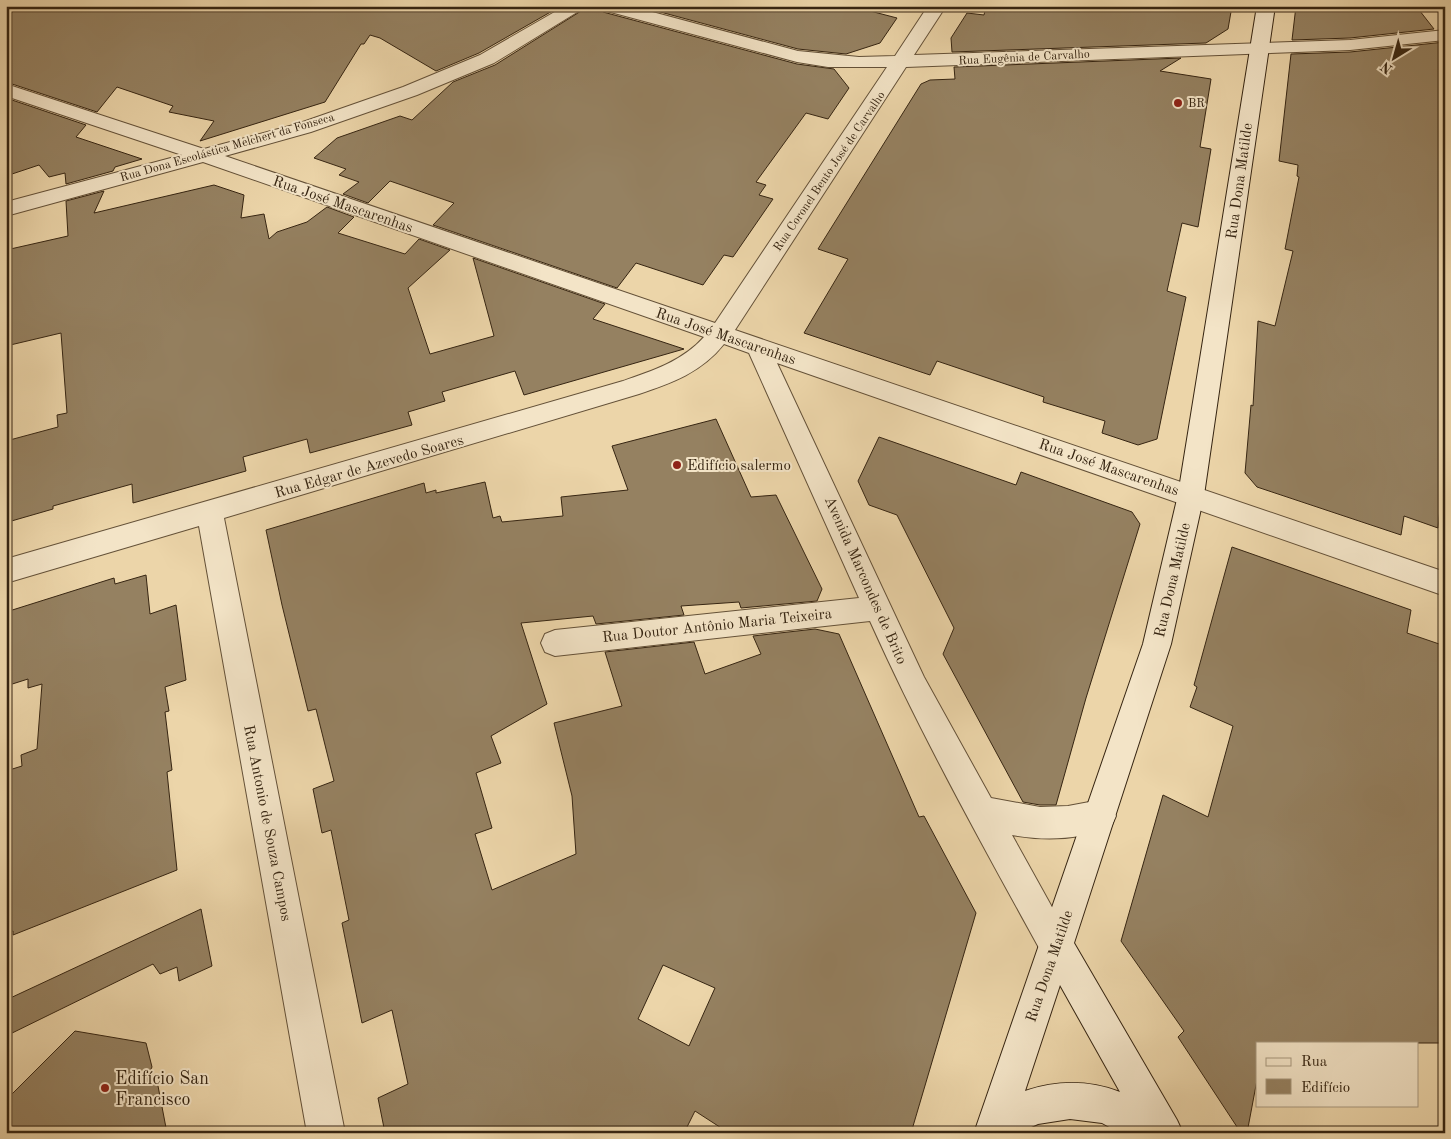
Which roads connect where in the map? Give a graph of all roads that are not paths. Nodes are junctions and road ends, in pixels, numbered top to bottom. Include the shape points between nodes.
1 (578, 6) edge
2 (609, 6) edge
3 (936, 6) edge
4 (1266, 6) edge
5 (1441, 38) edge
6 (1259, 46) junction
7 (900, 62) junction
8 (6, 90) edge
9 (203, 155) junction
10 (6, 208) edge
11 (719, 335) junction
12 (758, 347) junction
13 (1191, 495) junction
14 (210, 513) junction
15 (6, 572) edge
16 (1445, 584) edge
17 (879, 608) junction
18 (555, 643) dead end
19 (980, 811) junction
20 (1100, 816) junction
21 (1056, 945) junction
22 (993, 1129) edge
23 (326, 1133) edge
24 (1149, 1133) edge
25 (1164, 1133) edge

1 - 9 street, Rua Dona Escolástica Melchert da Fonseca via 487,59 410,92 304,128
2 - 7 street, Rua Eugênia de Carvalho via 797,56 828,61
3 - 7 street, Rua Coronel Bento José de Carvalho
4 - 6 street, Rua Dona Matilde
5 - 6 street, Rua Eugênia de Carvalho via 1350,45
6 - 7 street, Rua Eugênia de Carvalho
6 - 13 street, Rua Dona Matilde
7 - 11 street, Rua Coronel Bento José de Carvalho
8 - 9 street, Rua José Mascarenhas
9 - 10 street, Rua Dona Escolástica Melchert da Fonseca
9 - 11 street, Rua José Mascarenhas
11 - 12 street, Rua José Mascarenhas
11 - 14 street, Rua Edgar de Azevedo Soares via 700,355 676,370 632,386
12 - 13 street, Rua José Mascarenhas
12 - 17 street, Avenida Marcondes de Brito
13 - 16 street, Rua José Mascarenhas
13 - 20 street, Rua Dona Matilde via 1157,644
14 - 15 street, Rua Edgar de Azevedo Soares
14 - 23 street, Rua Antonio de Souza Campos
17 - 18 street, Rua Doutor Antônio Maria Teixeira
17 - 19 street, Avenida Marcondes de Brito via 914,687
19 - 20 street via 1011,821 1042,825 1072,823
19 - 21 street, Avenida Marcondes de Brito
20 - 21 street, Rua Dona Matilde
21 - 22 street, Rua Dona Matilde
21 - 25 street, Avenida Marcondes de Brito
22 - 24 street via 1014,1113 1058,1100 1120,1110

